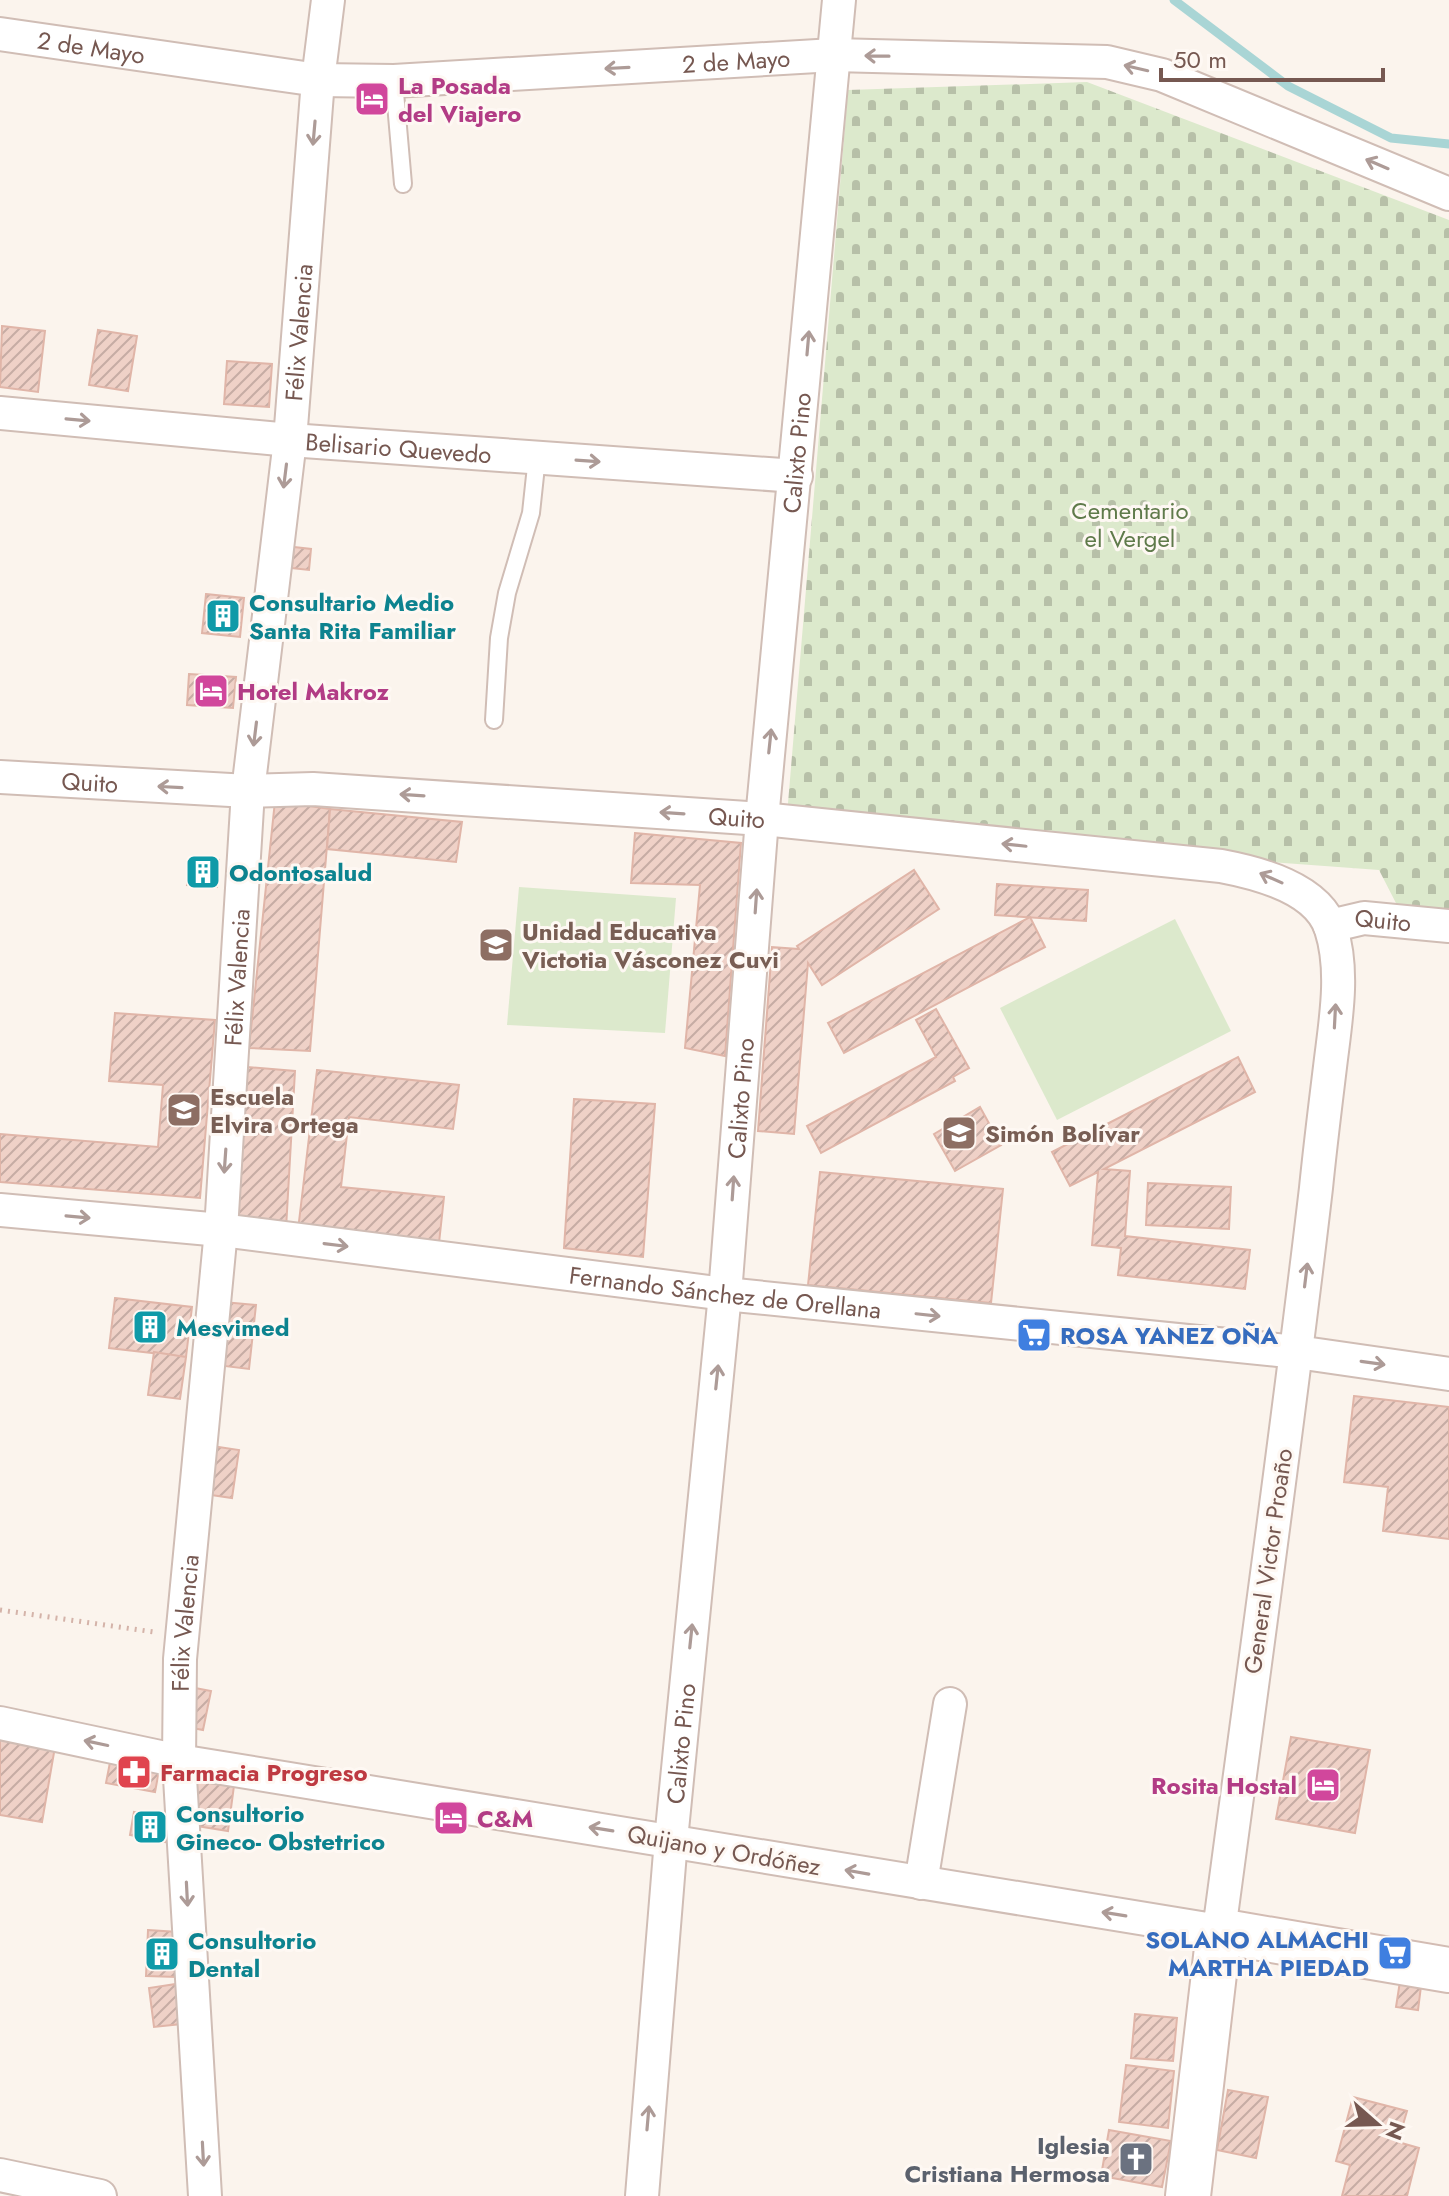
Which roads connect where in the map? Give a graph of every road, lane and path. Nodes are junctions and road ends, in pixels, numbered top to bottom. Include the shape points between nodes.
1 (328, 0) edge
2 (839, 0) edge
3 (0, 34) edge
4 (834, 55) junction
5 (318, 80) junction
6 (394, 81) junction
7 (403, 184) dead end
8 (1449, 194) edge
9 (0, 413) edge
10 (290, 440) junction
11 (537, 457) junction
12 (796, 476) junction
13 (494, 720) dead end
14 (0, 777) edge
15 (248, 791) junction
16 (762, 819) junction
17 (1330, 926) junction
18 (1449, 926) edge
19 (0, 1210) edge
20 (221, 1230) junction
21 (725, 1294) junction
22 (1297, 1352) junction
23 (1449, 1374) edge
24 (0, 1610) edge
25 (182, 1636) junction
26 (950, 1704) dead end
27 (0, 1723) edge
28 (179, 1761) junction
29 (671, 1840) junction
30 (921, 1883) junction
31 (1219, 1931) junction
32 (1449, 1970) edge
33 (0, 2175) edge
34 (100, 2196) edge
35 (205, 2196) edge
36 (642, 2196) edge
37 (1188, 2196) edge

1 - 5 street, Félix Valencia
2 - 4 street, Calixto Pino
3 - 5 street, 2 de Mayo
4 -> 6 street, 2 de Mayo
8 -> 4 street, 2 de Mayo via 1162,75 1107,62
12 -> 4 street, Calixto Pino
5 - 6 street, 2 de Mayo
5 -> 10 street, Félix Valencia
6 - 7 lane
9 -> 10 street, Belisario Quevedo
10 - 11 street, Belisario Quevedo
10 -> 15 street, Félix Valencia
11 -> 12 street, Belisario Quevedo
11 - 13 lane via 531,513 499,638
16 -> 12 street, Calixto Pino
15 -> 14 street, Quito
16 -> 15 street, Quito via 313,789
15 -> 20 street, Félix Valencia
17 -> 16 street, Quito via 1305,898 1259,873
21 -> 16 street, Calixto Pino
17 - 18 street, Quito via 1364,918
22 -> 17 street, General Victor Proaño via 1335,1025 1337,955
19 -> 20 street, Fernando Sánchez de Orellana
20 -> 21 street, Fernando Sánchez de Orellana
20 - 25 street, Félix Valencia
21 -> 22 street, Fernando Sánchez de Orellana
29 -> 21 street, Calixto Pino
22 -> 23 street, Fernando Sánchez de Orellana
22 - 31 street, General Victor Proaño
24 - 25 path
25 - 28 street, Félix Valencia
26 - 30 street
28 -> 27 street, Quijano y Ordóñez
29 -> 28 street, Quijano y Ordóñez
28 -> 35 street, Félix Valencia
30 -> 29 street, Quijano y Ordóñez
36 -> 29 street, Calixto Pino
31 -> 30 street, Quijano y Ordóñez
31 - 32 street, Quijano y Ordóñez
31 - 37 street, General Victor Proaño
33 - 34 street

